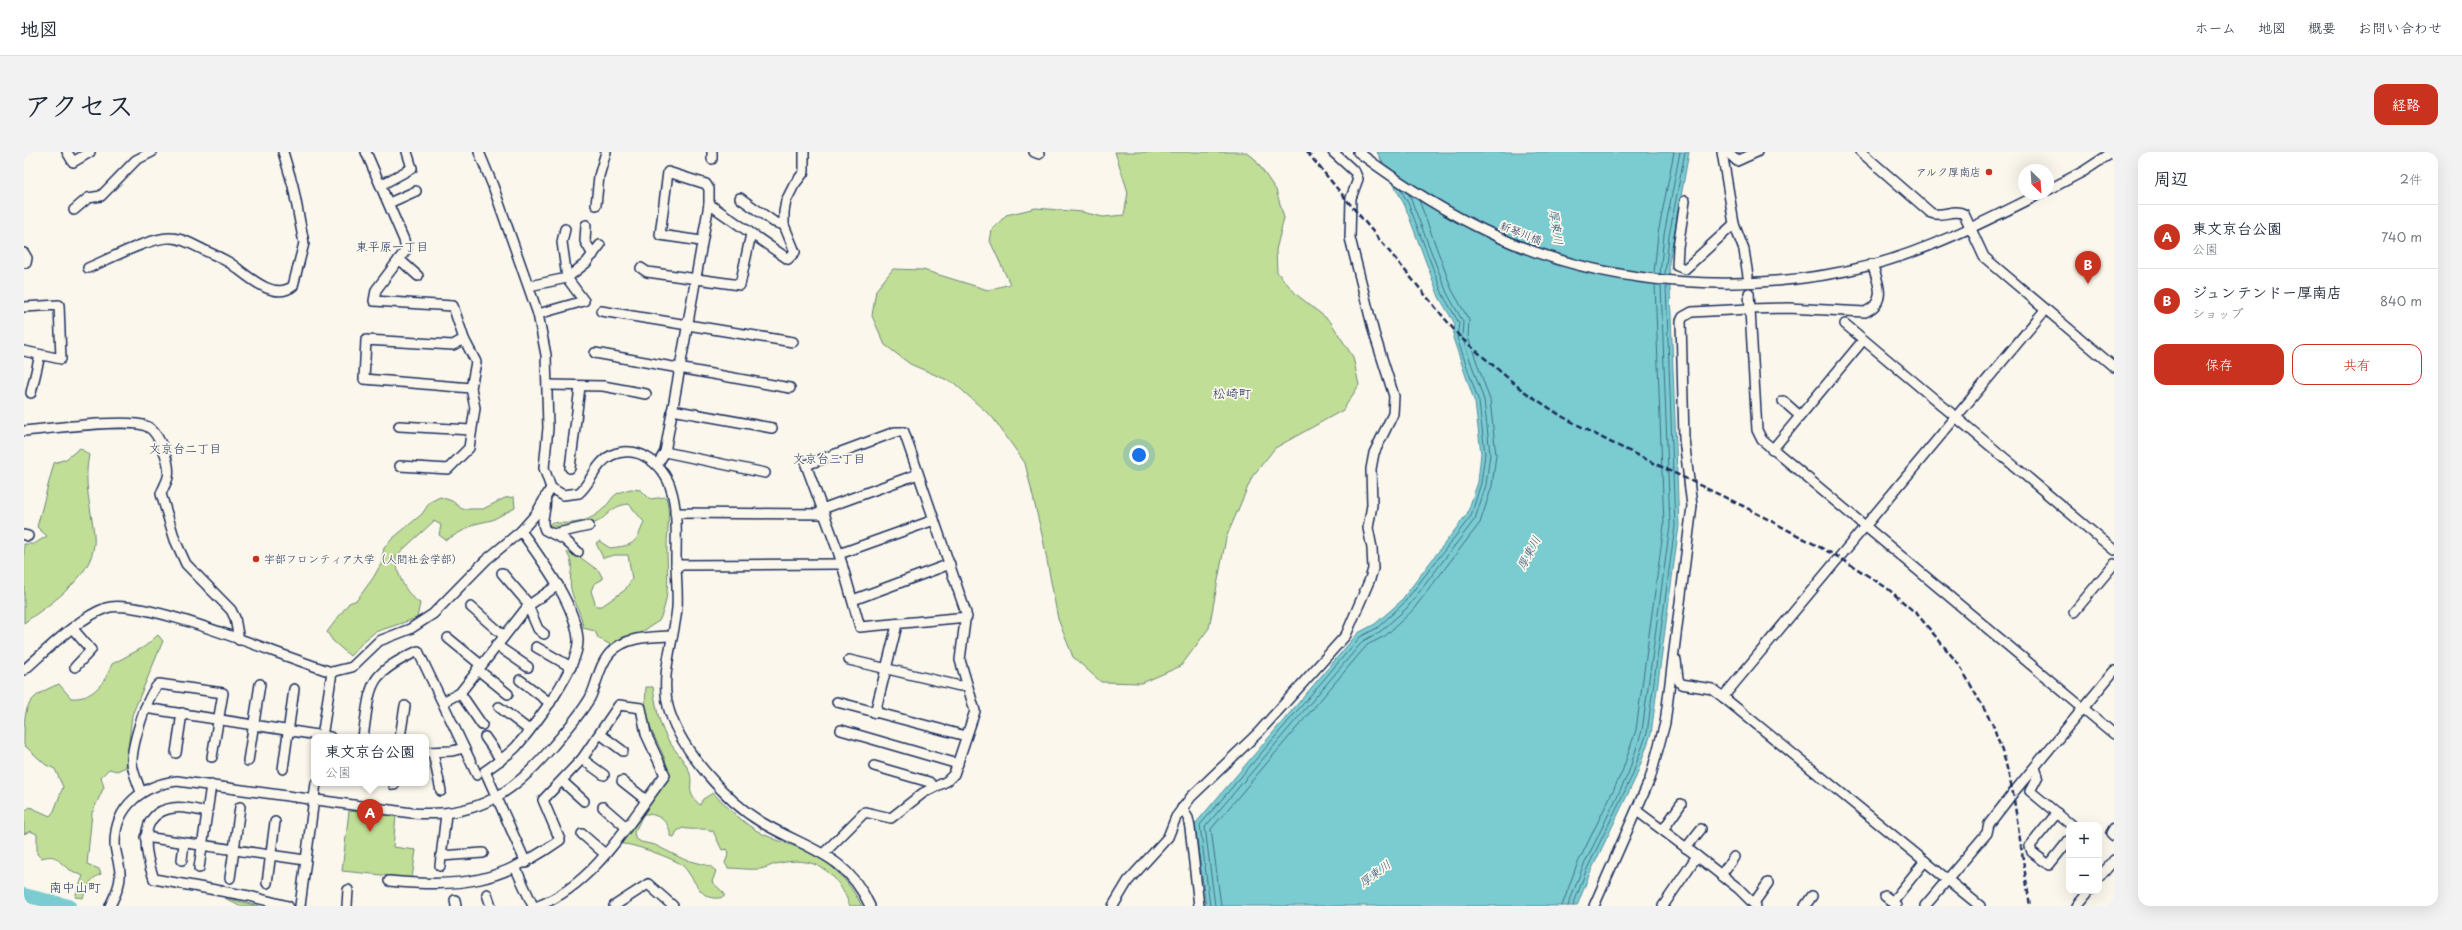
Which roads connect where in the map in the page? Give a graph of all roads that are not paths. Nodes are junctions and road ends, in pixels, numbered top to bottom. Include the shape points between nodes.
1 (67, 152) edge
2 (90, 152) edge
3 (152, 152) edge
4 (283, 152) edge
5 (366, 152) edge
6 (407, 152) edge
7 (479, 152) edge
8 (606, 152) edge
9 (804, 152) edge
10 (1333, 152) edge
11 (1358, 152) edge
12 (1722, 152) edge
13 (1727, 152) edge
14 (1757, 152) edge
15 (1861, 152) edge
16 (2113, 152) edge
17 (381, 186) junction
18 (2054, 187) edge
19 (416, 191) dead end
20 (740, 198) dead end
21 (2028, 200) edge
22 (1685, 201) dead end
23 (389, 203) junction
24 (709, 204) junction
25 (596, 205) dead end
26 (74, 210) dead end
27 (1734, 224) junction
28 (586, 225) dead end
29 (784, 225) junction
30 (1970, 228) junction
31 (565, 229) dead end
32 (751, 234) junction
33 (701, 241) junction
34 (600, 245) dead end
35 (24, 253) edge
36 (593, 254) junction
37 (399, 259) junction
38 (26, 263) dead end
39 (1872, 264) junction
40 (88, 268) dead end
41 (641, 268) dead end
42 (418, 276) dead end
43 (1748, 276) dead end
44 (567, 278) junction
45 (695, 278) junction
46 (529, 286) junction
47 (1749, 293) dead end
48 (24, 307) edge
49 (1749, 309) junction
50 (2045, 310) junction
51 (601, 311) dead end
52 (538, 314) junction
53 (1845, 324) dead end
54 (686, 325) junction
55 (464, 339) junction
56 (793, 342) dead end
57 (1860, 344) dead end
58 (24, 351) edge
59 (595, 353) dead end
60 (40, 355) junction
61 (2114, 367) edge
62 (679, 369) junction
63 (548, 385) junction
64 (580, 387) junction
65 (471, 388) junction
66 (790, 388) dead end
67 (31, 393) dead end
68 (646, 394) dead end
69 (1783, 401) dead end
70 (672, 410) junction
71 (1800, 416) junction
72 (1956, 416) junction
73 (399, 426) dead end
74 (772, 428) dead end
75 (472, 430) junction
76 (24, 431) edge
77 (1772, 450) junction
78 (665, 452) junction
79 (657, 465) junction
80 (400, 466) dead end
81 (570, 468) dead end
82 (765, 473) dead end
83 (918, 474) junction
84 (551, 488) junction
85 (545, 497) junction
86 (823, 512) junction
87 (675, 513) junction
88 (934, 520) junction
89 (589, 526) dead end
90 (1863, 527) junction
91 (521, 531) junction
92 (553, 534) junction
93 (2114, 550) edge
94 (578, 552) dead end
95 (839, 554) junction
96 (842, 564) junction
97 (950, 564) junction
98 (2114, 564) edge
99 (676, 565) junction
100 (502, 573) dead end
101 (558, 585) junction
102 (853, 600) junction
103 (528, 606) junction
104 (471, 608) dead end
105 (2074, 612) dead end
106 (967, 617) junction
107 (895, 624) junction
108 (73, 629) junction
109 (544, 634) dead end
110 (503, 636) junction
111 (672, 636) junction
112 (448, 638) dead end
113 (239, 640) junction
114 (496, 645) junction
115 (536, 647) dead end
116 (1674, 653) junction
117 (849, 660) dead end
118 (75, 667) dead end
119 (479, 667) junction
120 (528, 667) dead end
121 (571, 667) junction
122 (886, 669) junction
123 (24, 670) edge
124 (2114, 671) edge
125 (332, 672) junction
126 (520, 680) dead end
127 (260, 684) dead end
128 (966, 685) junction
129 (294, 689) dead end
130 (460, 693) junction
131 (508, 694) dead end
132 (1723, 697) junction
133 (443, 702) junction
134 (837, 702) dead end
135 (550, 703) junction
136 (405, 706) dead end
137 (499, 707) dead end
138 (145, 708) junction
139 (2083, 708) junction
140 (875, 712) junction
141 (182, 713) junction
142 (218, 719) junction
143 (254, 724) junction
144 (482, 725) dead end
145 (289, 730) junction
146 (529, 730) junction
147 (841, 730) dead end
148 (311, 734) edge
149 (325, 734) edge
150 (363, 734) edge
151 (400, 734) edge
152 (600, 734) junction
153 (2114, 734) edge
154 (966, 736) junction
155 (485, 737) dead end
156 (464, 748) junction
157 (623, 751) dead end
158 (429, 752) edge
159 (176, 753) dead end
160 (212, 757) dead end
161 (582, 759) junction
162 (501, 760) junction
163 (248, 762) dead end
164 (958, 764) junction
165 (874, 766) dead end
166 (2035, 768) junction
167 (283, 769) dead end
168 (477, 775) dead end
169 (604, 775) dead end
170 (622, 781) dead end
171 (563, 782) junction
172 (211, 785) junction
173 (315, 786) edge
174 (934, 787) junction
175 (441, 791) dead end
176 (141, 792) junction
177 (496, 798) junction
178 (313, 800) junction
179 (646, 800) junction
180 (584, 801) dead end
181 (1681, 804) dead end
182 (240, 807) dead end
183 (602, 807) dead end
184 (1182, 808) junction
185 (1637, 811) junction
186 (207, 812) junction
187 (2057, 813) junction
188 (446, 814) junction
189 (275, 822) dead end
190 (2068, 822) edge
191 (626, 827) junction
192 (2114, 828) edge
193 (1701, 829) dead end
194 (1663, 830) junction
195 (582, 834) dead end
196 (2114, 836) edge
197 (145, 838) junction
198 (184, 844) junction
199 (2066, 844) edge
200 (202, 846) junction
201 (1686, 848) junction
202 (234, 850) junction
203 (483, 853) dead end
204 (824, 853) junction
205 (605, 854) junction
206 (271, 855) junction
207 (1698, 856) junction
208 (1734, 857) dead end
209 (182, 860) dead end
210 (305, 860) junction
211 (2114, 860) edge
212 (1925, 861) junction
213 (526, 863) junction
214 (198, 868) dead end
215 (516, 868) junction
216 (2102, 874) edge
217 (1721, 875) junction
218 (230, 878) dead end
219 (1948, 880) junction
220 (389, 881) dead end
221 (267, 883) dead end
222 (1768, 883) dead end
223 (348, 890) dead end
224 (487, 894) dead end
225 (2087, 894) edge
226 (1812, 896) dead end
227 (1885, 896) dead end
228 (1755, 904) edge
229 (1895, 904) edge
230 (543, 905) edge
231 (110, 906) edge
232 (288, 906) edge
233 (300, 906) edge
234 (347, 906) edge
235 (491, 906) edge
236 (533, 906) edge
237 (614, 906) edge
238 (673, 906) edge
239 (870, 906) edge
240 (1113, 906) edge
241 (1199, 906) edge
242 (1594, 906) edge
243 (1663, 906) edge
244 (1804, 906) edge
245 (1924, 906) edge
246 (1980, 906) edge
247 (2077, 906) edge

1 - 2 street via 73,162
3 - 26 street via 136,160 102,196 88,198
4 - 40 street via 293,186 304,243 293,286 288,290 273,290 245,277 230,263 209,252 171,238 144,244
5 - 17 street
6 - 17 street via 412,168
7 - 46 street
8 - 25 street via 599,176
9 - 29 street via 804,172 786,201
10 - 184 street via 1355,172 1358,179 1351,198 1350,238 1374,334 1394,396 1393,414 1374,453 1371,469 1372,505 1368,528 1373,569 1346,635 1272,718
11 - 39 street, 新琴川橋 via 1401,184 1441,209 1494,235 1530,250 1612,272 1680,282 1737,284 1836,273
12 - 27 street
13 - 14 street via 1737,162
15 - 30 street via 1931,213 1942,216 1960,212 1966,217
16 - 18 street
17 - 23 street
19 - 23 street
20 - 29 street via 774,222
21 - 30 street, 新琴川橋
22 - 27 street via 1677,266 1685,269
23 - 37 street via 406,250
24 - 32 street
24 - 33 street
24 - 33 street via 706,184 668,172 660,235
27 - 43 street via 1744,250
28 - 36 street via 585,241
29 - 32 street via 795,252 788,260
30 - 39 street, 新琴川橋
30 - 50 street via 1984,257
31 - 44 street via 562,242
32 - 45 street via 740,284
33 - 45 street
34 - 36 street
35 - 38 street
36 - 44 street
37 - 42 street
37 - 55 street via 376,290 374,301 453,306
39 - 49 street via 1880,293 1876,305 1865,312 1788,308
41 - 45 street via 647,272
44 - 46 street
44 - 52 street via 584,300
45 - 54 street
46 - 52 street
47 - 49 street
48 - 60 street via 59,305 61,359
49 - 77 street via 1757,430
49 - 116 street via 1692,312 1681,321 1684,439 1692,502
50 - 61 street
50 - 72 street
51 - 54 street
52 - 63 street via 546,355
53 - 72 street via 1898,371
54 - 56 street
54 - 62 street
55 - 65 street via 476,362
55 - 65 street via 453,345 366,340 364,378
57 - 71 street
58 - 60 street
59 - 62 street
60 - 67 street
62 - 66 street
62 - 70 street
63 - 64 street
63 - 84 street via 548,428 544,468
64 - 68 street via 603,386
64 - 81 street
65 - 75 street via 475,408
69 - 71 street
70 - 74 street
70 - 78 street
71 - 77 street
72 - 90 street
72 - 93 street
73 - 75 street
75 - 80 street via 469,448 448,469
76 - 113 street via 136,423 153,430 158,436 168,470 168,478 161,494 175,540 186,564 231,610
77 - 90 street
78 - 79 street
78 - 82 street
79 - 84 street via 644,455 620,452 599,464 578,493 563,495
79 - 87 street via 671,488
83 - 86 street
83 - 86 street via 904,432 895,432 806,464
83 - 88 street
84 - 85 street
85 - 91 street via 536,514
85 - 92 street via 546,509 542,525
86 - 87 street
86 - 95 street
87 - 99 street
88 - 95 street
88 - 97 street
89 - 92 street
90 - 132 street
90 - 139 street
91 - 101 street
91 - 125 street via 486,560 433,614 410,629 379,641 352,667
92 - 94 street via 571,544
95 - 96 street
96 - 99 street
96 - 102 street
97 - 102 street
97 - 106 street
98 - 105 street
99 - 111 street via 677,607
100 - 103 street
101 - 103 street
101 - 121 street via 578,641
102 - 107 street via 860,627
103 - 109 street via 538,629
103 - 110 street
104 - 110 street
106 - 107 street
106 - 128 street via 960,660
107 - 122 street
108 - 113 street via 98,611 119,605 142,608
108 - 118 street via 90,650
108 - 123 street
110 - 114 street
111 - 177 street via 635,639 610,653 590,697 558,741 526,777
111 - 204 street via 667,664 666,696 669,711 684,745 746,812
112 - 119 street
113 - 125 street
114 - 119 street
114 - 120 street
115 - 121 street
116 - 132 street via 1681,684 1712,689
116 - 185 street via 1661,744
117 - 122 street
119 - 130 street
119 - 131 street
121 - 135 street
122 - 128 street via 960,686
122 - 140 street
124 - 139 street
125 - 149 street
126 - 135 street
127 - 143 street
128 - 154 street via 975,711
129 - 145 street
130 - 133 street
130 - 144 street
132 - 212 street
133 - 150 street via 418,651 393,663 376,678 370,693
133 - 156 street
134 - 140 street
135 - 146 street
136 - 151 street
137 - 146 street
138 - 141 street
138 - 142 street via 154,688 159,684 223,693
138 - 176 street via 132,762
139 - 153 street
139 - 166 street
140 - 154 street
141 - 142 street
141 - 159 street
142 - 143 street
142 - 160 street
143 - 145 street
143 - 163 street
145 - 148 street
145 - 167 street
146 - 162 street via 515,748
147 - 164 street
152 - 157 street
152 - 161 street
152 - 179 street via 619,705 641,708 646,734 665,775
154 - 164 street
155 - 162 street
156 - 158 street
156 - 168 street
158 - 175 street
161 - 169 street
161 - 171 street
162 - 177 street via 485,771
164 - 174 street via 954,774 947,781
165 - 174 street via 929,782
166 - 187 street via 2038,776 2030,791
166 - 219 street
170 - 179 street
171 - 180 street
171 - 213 street via 543,800 560,840
172 - 176 street via 176,781 155,785
172 - 178 street
172 - 186 street
173 - 178 street
174 - 204 street via 902,807 891,818 865,812
176 - 231 street via 121,817 116,833 115,847 120,876
177 - 188 street via 474,808
177 - 213 street
178 - 188 street via 412,813
178 - 210 street
179 - 191 street
181 - 194 street
182 - 202 street
183 - 191 street
184 - 240 street via 1168,837 1138,867
184 - 241 street via 1190,828
185 - 194 street
185 - 242 street
186 - 197 street via 179,807 166,809 150,821
186 - 200 street
187 - 190 street
187 - 199 street via 2030,846 2032,852 2049,865
188 - 203 street via 441,861
189 - 206 street
191 - 205 street
192 - 196 street via 2111,833
193 - 201 street
194 - 201 street
195 - 205 street
197 - 198 street
197 - 232 street via 154,879 249,896
198 - 200 street
198 - 209 street
200 - 202 street
200 - 214 street
201 - 207 street
202 - 206 street
202 - 218 street
204 - 239 street via 850,874 862,889
205 - 230 street via 569,888
206 - 210 street
206 - 221 street
207 - 217 street
207 - 243 street
208 - 217 street
210 - 233 street
211 - 216 street
212 - 219 street
212 - 229 street
213 - 215 street
215 - 220 street via 471,881 419,884
215 - 236 street
217 - 228 street
219 - 245 street
219 - 246 street
222 - 228 street
223 - 234 street
224 - 235 street
225 - 247 street
226 - 244 street
227 - 229 street
237 - 238 street via 648,884

